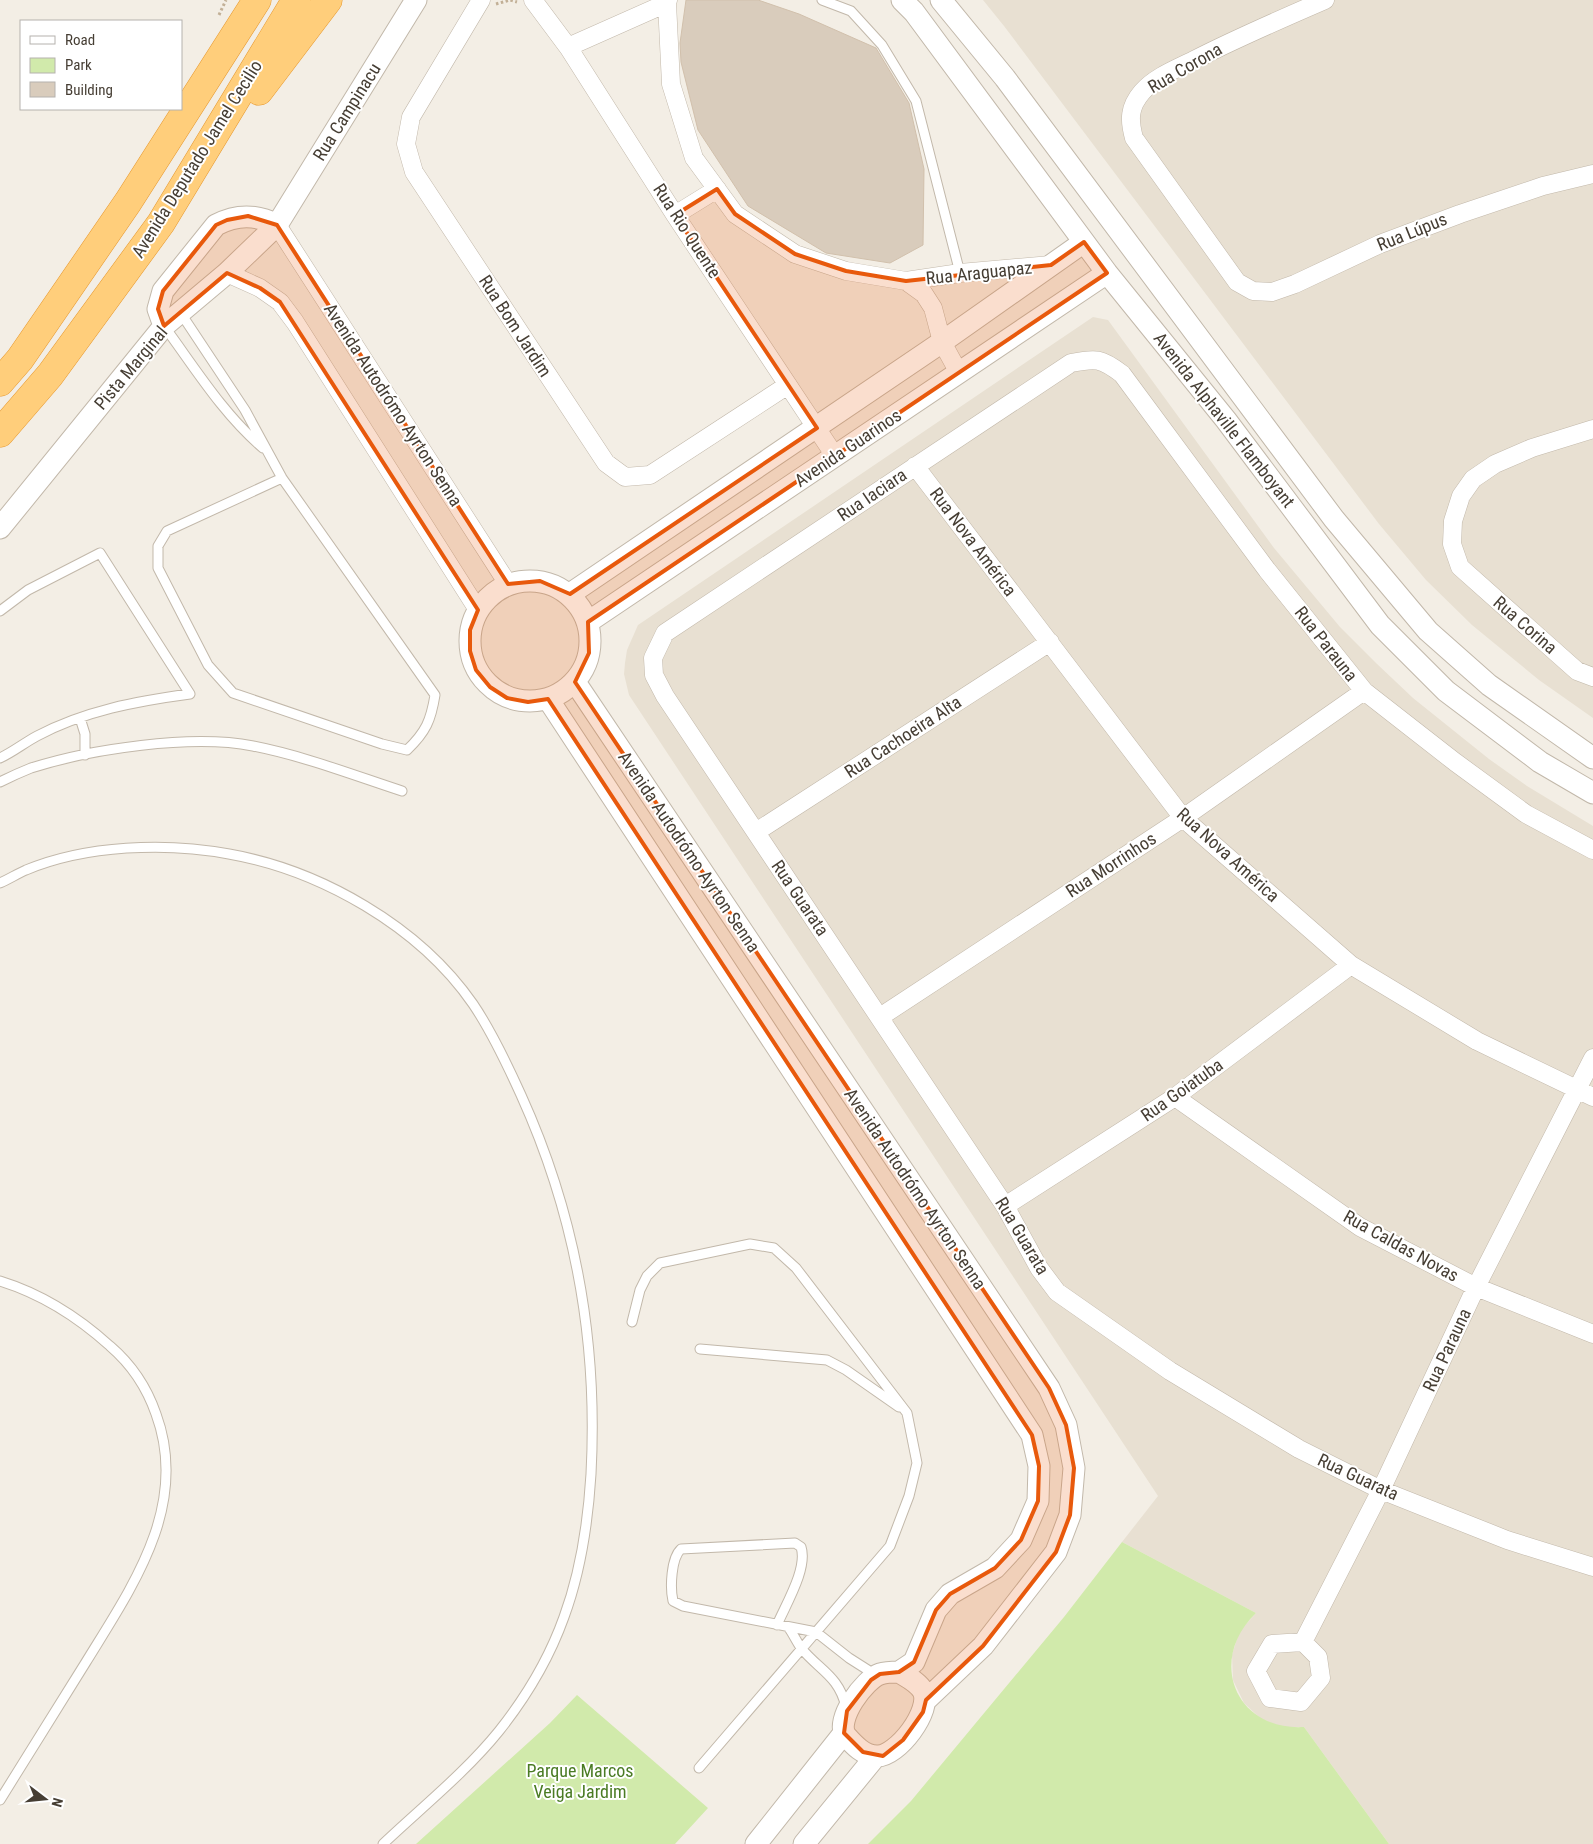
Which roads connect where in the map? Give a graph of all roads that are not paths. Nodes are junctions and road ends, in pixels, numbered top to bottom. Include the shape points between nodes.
1 (244, 0) edge
2 (257, 0) edge
3 (296, 0) edge
4 (328, 0) edge
5 (416, 0) edge
6 (822, 0) edge
7 (902, 0) edge
8 (941, 0) edge
9 (1325, 0) edge
10 (668, 2) edge
11 (535, 3) edge
12 (479, 4) edge
13 (568, 47) junction
14 (182, 108) edge
15 (181, 110) edge
16 (1593, 174) edge
17 (717, 189) junction
18 (128, 202) junction
19 (675, 215) junction
20 (161, 223) junction
21 (277, 225) junction
22 (1084, 242) junction
23 (1051, 265) junction
24 (960, 273) junction
25 (1107, 273) junction
26 (227, 274) junction
27 (906, 281) junction
28 (1237, 282) joint
29 (180, 312) junction
30 (164, 326) junction
31 (942, 342) junction
32 (960, 373) junction
33 (1122, 374) joint
34 (227, 381) junction
35 (0, 382) edge
36 (788, 385) junction
37 (214, 394) junction
38 (1248, 403) junction
39 (1226, 420) junction
40 (817, 428) junction
41 (1593, 429) edge
42 (0, 433) edge
43 (265, 450) junction
44 (835, 456) junction
45 (915, 466) junction
46 (282, 478) junction
47 (0, 528) edge
48 (508, 584) junction
49 (570, 594) junction
50 (478, 610) junction
51 (0, 611) edge
52 (588, 622) junction
53 (1050, 642) junction
54 (654, 675) joint
55 (1593, 678) edge
56 (575, 682) junction
57 (1364, 692) junction
58 (548, 699) junction
59 (80, 718) junction
60 (86, 755) junction
61 (0, 758) edge
62 (1593, 758) edge
63 (0, 782) edge
64 (402, 791) dead end
65 (1593, 793) edge
66 (1184, 818) junction
67 (756, 832) junction
68 (1593, 850) edge
69 (0, 883) edge
70 (1352, 965) junction
71 (880, 1017) junction
72 (1593, 1058) edge
73 (1585, 1094) edge
74 (1175, 1097) junction
75 (1005, 1206) junction
76 (0, 1281) edge
77 (1476, 1288) junction
78 (632, 1322) dead end
79 (1593, 1334) edge
80 (700, 1349) dead end
81 (907, 1413) junction
82 (1381, 1490) junction
83 (1593, 1567) edge
84 (778, 1625) junction
85 (789, 1628) junction
86 (816, 1632) junction
87 (1303, 1642) dead end
88 (802, 1648) junction
89 (890, 1673) junction
90 (926, 1700) junction
91 (847, 1711) junction
92 (844, 1733) junction
93 (875, 1756) junction
94 (699, 1768) dead end
95 (0, 1800) edge
96 (383, 1844) edge
97 (756, 1844) edge
98 (804, 1844) edge

1 - 14 highway
2 - 18 highway, Avenida Deputado Jamel Cecilio
3 - 20 highway, Avenida Deputado Jamel Cecilio
4 - 20 highway
5 - 21 street, Rua Campinacu
6 - 24 lane via 851,10 882,45 916,101
7 - 22 street, Avenida Alphaville Flamboyant
8 - 38 street, Avenida Alphaville Flamboyant via 1005,78
9 - 28 street, Rua Corona via 1162,76 1142,91 1134,103 1129,121 1134,138
10 - 13 street, Rua Araguapaz
10 - 17 street, Rua Araguapaz via 671,84 694,158
11 - 13 street, Rua Rio Quente
12 - 36 street, Rua Bom Jardim via 411,117 406,144 414,172 606,463 625,476 650,475
13 - 19 street, Rua Rio Quente
15 - 18 highway
16 - 28 street, Rua Lúpus via 1543,186 1460,214 1380,244 1272,292 1253,291
17 - 19 street
17 - 27 street, Rua Araguapaz via 735,214 795,254 846,271
18 - 35 highway, Avenida Deputado Jamel Cecilio via 20,359
19 - 36 street, Rua Rio Quente
20 - 42 highway, Avenida Deputado Jamel Cecilio via 50,375
21 - 26 street, Pista Marginal
21 - 30 street via 248,216 216,225 163,291 158,309
21 - 48 street, Avenida Autodrómo Ayrton Senna
22 - 23 street, Avenida Guarinos
22 - 25 street, Avenida Alphaville Flamboyant
23 - 24 street, Rua Araguapaz
23 - 31 street, Avenida Guarinos
24 - 27 street, Rua Araguapaz
25 - 32 street, Avenida Guarinos
25 - 39 street, Avenida Alphaville Flamboyant
26 - 29 street, Pista Marginal
26 - 50 street, Avenida Autodrómo Ayrton Senna via 260,288 280,302 295,322
27 - 31 street, Rua Araguapaz via 924,294 933,308
29 - 30 street, Pista Marginal
29 - 34 lane
30 - 37 lane
30 - 47 street, Pista Marginal
31 - 32 street, Rua Araguapaz
31 - 40 street, Avenida Guarinos
32 - 44 street, Avenida Guarinos
33 - 45 street, Rua Iaciara via 1108,363 1091,359 1071,363
33 - 57 street, Rua Parauna via 1267,570
34 - 37 lane
34 - 43 lane via 257,429
36 - 40 street, Rua Rio Quente
37 - 43 lane
38 - 39 street
38 - 62 street, Avenida Alphaville Flamboyant via 1334,519 1428,631 1489,685
39 - 65 street, Avenida Alphaville Flamboyant via 1380,625 1446,691 1540,762
40 - 44 street, Rua Rio Quente
40 - 49 street, Avenida Guarinos
41 - 55 street, Rua Corina via 1532,448 1495,464 1473,479 1461,496 1453,521 1452,544 1460,567 1577,670
43 - 46 lane
44 - 52 street, Avenida Guarinos
45 - 53 street, Rua Nova América
45 - 54 street, Rua Iaciara via 665,633 654,658
46 - 46 lane via 435,695 432,715 419,738 407,750 233,693 208,665 158,568 158,546 167,531
48 - 49 street via 540,581
48 - 50 street via 491,594
49 - 52 street
50 - 58 street via 470,630 470,651 476,670 490,687 507,698 528,702
51 - 59 lane via 28,590 100,553 190,694 132,703
52 - 56 street via 590,654
53 - 66 street, Rua Nova América
53 - 67 street, Rua Cachoeira Alta
54 - 67 street, Rua Guarata
56 - 58 street
56 - 90 street, Avenida Autodrómo Ayrton Senna via 1049,1388 1066,1425 1074,1468 1073,1487 1070,1515 1056,1552 983,1646
57 - 66 street, Rua Morrinhos
57 - 68 street, Rua Parauna via 1526,814
58 - 89 street, Avenida Autodrómo Ayrton Senna via 1032,1435 1039,1466 1038,1501 1021,1540 995,1568 950,1594 936,1610 914,1662
59 - 60 lane
59 - 61 lane via 37,736
60 - 63 lane via 29,769
60 - 64 lane via 164,743 206,741 251,745 319,762
66 - 70 street, Rua Nova América
66 - 71 street, Rua Morrinhos
67 - 71 street, Rua Guarata
69 - 96 lane via 28,869 58,860 153,847 247,857 335,889 410,938 472,1003 511,1074 543,1148 578,1272 590,1359 592,1447 589,1500 574,1589 555,1641 514,1711 479,1753
70 - 73 street, Rua Nova América via 1478,1041
70 - 74 street, Rua Goiatuba
71 - 75 street, Rua Guarata
72 - 73 street, Rua Parauna
73 - 77 street, Rua Parauna
74 - 75 street, Rua Goiatuba
74 - 77 street, Rua Caldas Novas via 1360,1227
75 - 82 street, Rua Guarata via 1039,1268 1057,1292 1170,1371 1299,1449
76 - 95 lane via 61,1308 119,1354 144,1387 153,1406 161,1426 167,1467 164,1508 130,1591
77 - 79 street, Rua Caldas Novas
77 - 82 street, Rua Parauna
78 - 81 lane via 640,1290 647,1276 660,1263 750,1244 774,1248 796,1268
80 - 81 lane via 827,1360
81 - 86 lane via 917,1464 890,1546
82 - 83 street, Rua Guarata via 1507,1540
82 - 87 street, Rua Parauna
84 - 84 lane via 683,1606 673,1601 676,1553 681,1549 794,1543 801,1546 804,1556 801,1569
84 - 85 lane
85 - 86 lane
85 - 88 lane
86 - 88 lane
86 - 89 lane via 871,1672
88 - 91 lane via 832,1676
88 - 94 lane
89 - 90 street via 917,1684
89 - 91 street, Avenida Autodrómo Ayrton Senna via 861,1690
90 - 93 street, Avenida Autodrómo Ayrton Senna via 913,1729 884,1756
91 - 92 street, Avenida Autodrómo Ayrton Senna
92 - 93 street via 863,1752
92 - 97 street
93 - 98 street, Avenida Autodrómo Ayrton Senna

